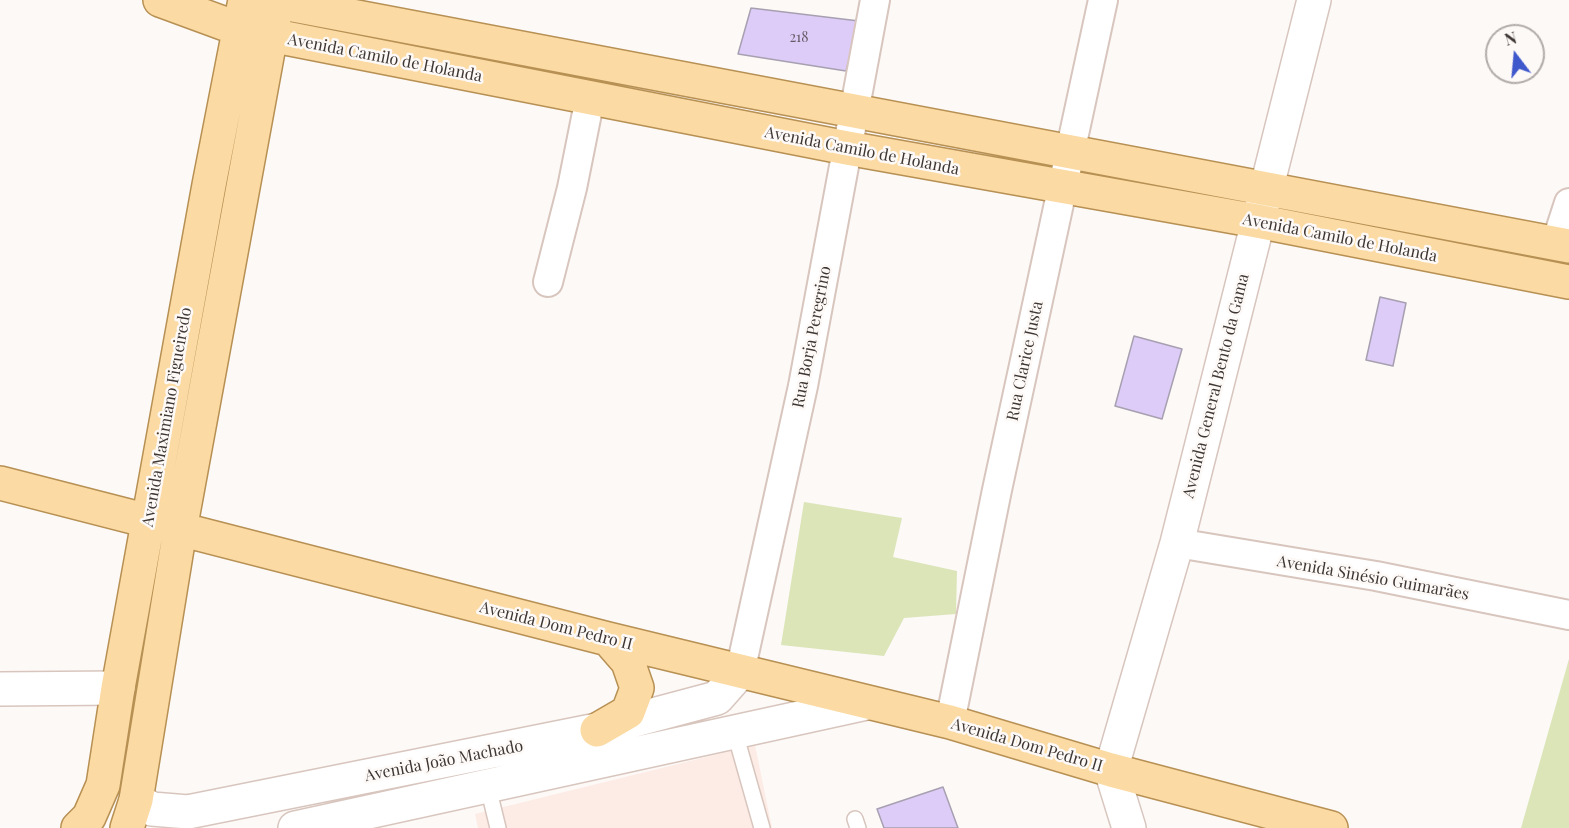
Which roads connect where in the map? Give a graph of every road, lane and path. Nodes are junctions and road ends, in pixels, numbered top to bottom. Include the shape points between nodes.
1 (160, 0) edge
2 (875, 0) edge
3 (1103, 0) edge
4 (1314, 0) edge
5 (274, 1) edge
6 (251, 21) edge
7 (590, 98) junction
8 (854, 111) junction
9 (847, 148) junction
10 (1071, 154) junction
11 (1063, 189) junction
12 (1265, 189) junction
13 (1569, 203) edge
14 (1257, 220) junction
15 (1562, 245) edge
16 (548, 282) dead end
17 (1569, 282) edge
18 (0, 483) edge
19 (148, 521) junction
20 (180, 530) junction
21 (1177, 543) junction
22 (1569, 615) edge
23 (608, 639) junction
24 (740, 672) junction
25 (118, 688) junction
26 (0, 689) edge
27 (867, 703) junction
28 (950, 723) junction
29 (597, 730) junction
30 (735, 732) junction
31 (1111, 770) junction
32 (370, 776) junction
33 (488, 787) junction
34 (378, 811) junction
35 (131, 814) edge
36 (78, 828) edge
37 (295, 828) edge
38 (498, 828) edge
39 (762, 828) edge
40 (1129, 828) edge
41 (1331, 828) edge

1 - 6 main road, Avenida Camilo de Holanda
2 - 8 street, Rua Borja Peregrino
3 - 10 street, Rua Clarice Justa
4 - 12 main road, Avenida General Bento da Gama
5 - 6 main road, Avenida Maximiano Figueiredo
5 - 8 main road, Avenida Camilo de Holanda
6 - 7 main road, Avenida Camilo de Holanda
6 - 19 main road, Avenida Maximiano Figueiredo
6 - 20 main road, Avenida Maximiano Figueiredo
7 - 9 main road, Avenida Camilo de Holanda
7 - 16 street
8 - 9 street, Rua Borja Peregrino
8 - 10 main road, Avenida Camilo de Holanda
9 - 11 main road, Avenida Camilo de Holanda
9 - 24 street, Rua Borja Peregrino via 803,386
10 - 11 street, Rua Clarice Justa
10 - 12 main road, Avenida Camilo de Holanda
11 - 14 main road, Avenida Camilo de Holanda
11 - 28 street, Rua Clarice Justa
12 - 14 main road, Avenida General Bento da Gama
12 - 15 main road, Avenida Camilo de Holanda
13 - 15 street
14 - 17 main road, Avenida Camilo de Holanda
14 - 21 main road, Avenida General Bento da Gama
18 - 19 main road, Avenida Dom Pedro II
19 - 20 main road, Avenida Dom Pedro II
19 - 25 main road, Avenida Maximiano Figueiredo
20 - 23 main road, Avenida Dom Pedro II
20 - 35 main road, Avenida Maximiano Figueiredo
21 - 22 street, Avenida Sinésio Guimarães via 1376,576
21 - 31 main road, Avenida General Bento da Gama
23 - 24 main road, Avenida Dom Pedro II
23 - 29 main road via 628,662 637,688 628,712
24 - 27 main road, Avenida Dom Pedro II
24 - 29 main road, Avenida João Machado via 717,698
25 - 26 main road
25 - 36 main road, Avenida Maximiano Figueiredo via 103,785 88,817
27 - 28 main road, Avenida Dom Pedro II
27 - 30 main road, Avenida João Machado
28 - 31 main road, Avenida Dom Pedro II
29 - 32 main road, Avenida João Machado
30 - 33 main road, Avenida João Machado
30 - 39 lane
31 - 40 main road
31 - 41 main road, Avenida Dom Pedro II
32 - 34 main road
32 - 35 main road, Avenida João Machado via 188,812 152,809
33 - 34 main road, Avenida João Machado
33 - 38 lane
34 - 37 main road, Avenida João Machado

